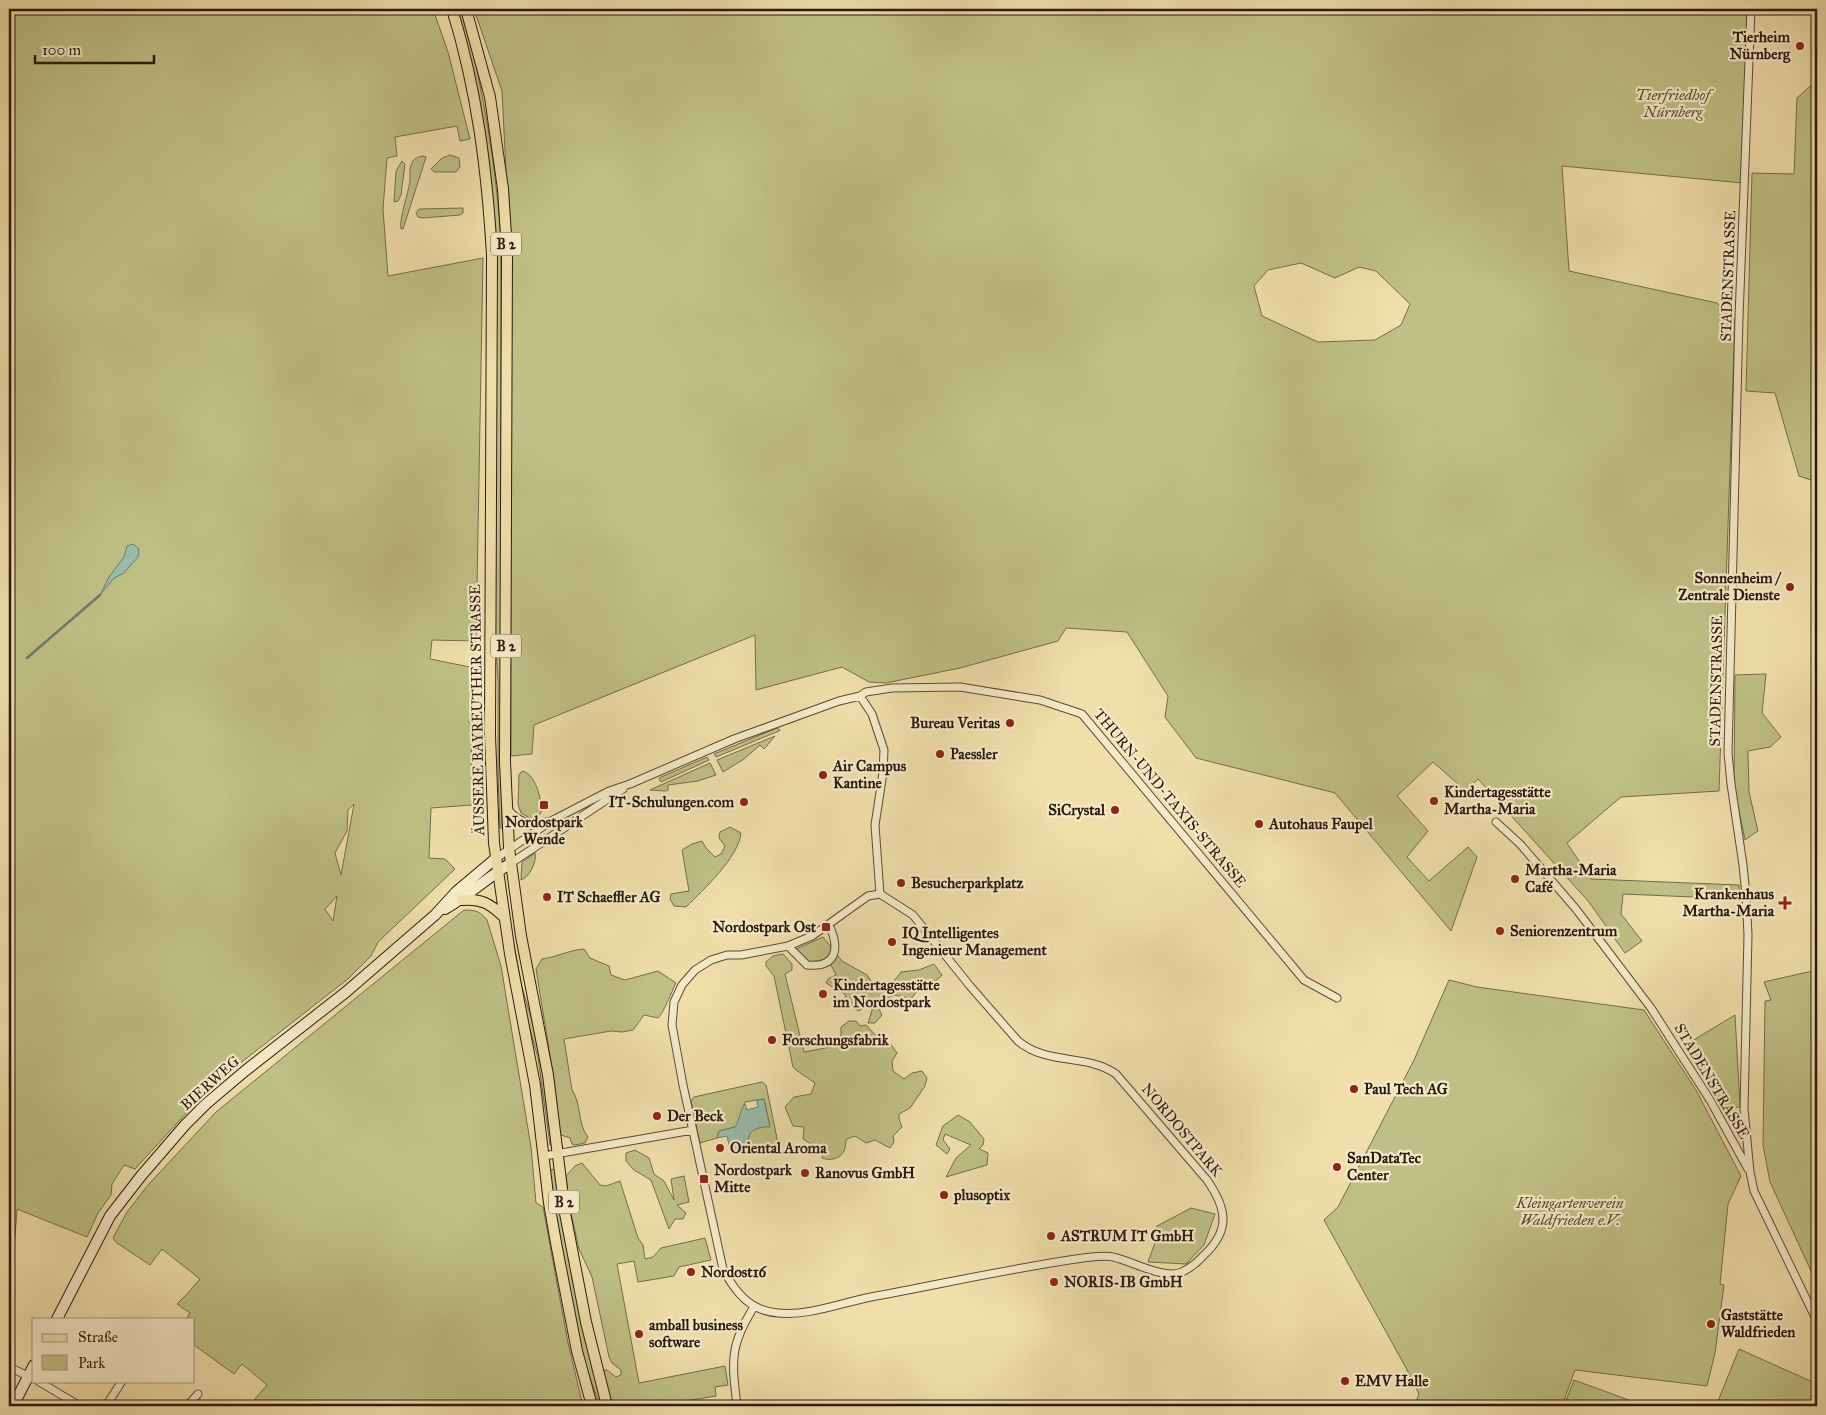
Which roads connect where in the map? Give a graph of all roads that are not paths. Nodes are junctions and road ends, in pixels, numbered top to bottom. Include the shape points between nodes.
1 (452, 9) edge
2 (466, 9) edge
3 (1751, 9) edge
4 (860, 696) junction
5 (630, 784) junction
6 (506, 808) junction
7 (551, 821) junction
8 (1496, 822) dead end
9 (509, 848) junction
10 (495, 859) junction
11 (511, 863) junction
12 (497, 872) junction
13 (880, 894) junction
14 (462, 900) junction
15 (435, 914) junction
16 (503, 916) junction
17 (829, 925) junction
18 (788, 946) junction
19 (1337, 998) dead end
20 (693, 1130) junction
21 (558, 1154) junction
22 (544, 1156) junction
23 (1750, 1172) junction
24 (754, 1307) junction
25 (58, 1318) edge
26 (1817, 1321) edge
27 (9, 1367) edge
28 (31, 1378) edge
29 (40, 1382) edge
30 (121, 1382) edge
31 (198, 1394) dead end
32 (13, 1406) edge
33 (80, 1406) edge
34 (106, 1406) edge
35 (187, 1406) edge
36 (592, 1406) edge
37 (607, 1406) edge
38 (737, 1406) edge

1 - 10 main road, ÄUSSERE BAYREUTHER STRASSE / B 2 via 478,113 492,255 490,755
2 - 6 main road, ÄUSSERE BAYREUTHER STRASSE / B 2 via 490,97 507,251
3 - 23 street, STADENSTRASSE via 1728,753 1746,895 1744,1108
4 - 5 street, THURN-UND-TAXIS-STRASSE via 734,739
4 - 13 street via 872,714 884,750 874,825
4 - 19 street, THURN-UND-TAXIS-STRASSE via 892,688 960,687 1040,700 1082,714 1304,980
5 - 7 street, THURN-UND-TAXIS-STRASSE via 587,801
5 - 11 street, THURN-UND-TAXIS-STRASSE
6 - 7 street via 526,823
6 - 9 main road, ÄUSSERE BAYREUTHER STRASSE / B 2
7 - 9 street, THURN-UND-TAXIS-STRASSE
8 - 23 street, STADENSTRASSE via 1520,844 1576,909 1651,1008 1710,1100
9 - 10 street, BIERWEG
9 - 11 main road, ÄUSSERE BAYREUTHER STRASSE / B 2
10 - 12 main road, ÄUSSERE BAYREUTHER STRASSE / B 2
10 - 15 main road, BIERWEG
11 - 12 main road, BIERWEG
11 - 21 main road, ÄUSSERE BAYREUTHER STRASSE / B 2 via 521,936 547,1069
12 - 14 main road, BIERWEG
12 - 16 main road, ÄUSSERE BAYREUTHER STRASSE / B 2
13 - 17 street, NORDOSTPARK via 868,896
13 - 24 street, NORDOSTPARK via 912,915 1027,1049 1044,1056 1101,1065 1116,1074 1208,1180 1222,1210 1219,1237 1193,1266 1169,1275 1112,1256 1085,1258 973,1277 820,1309 779,1314
14 - 15 main road, BIERWEG
14 - 16 main road via 485,902
15 - 25 main road, BIERWEG via 346,992 232,1081 180,1130 110,1216
16 - 22 main road, ÄUSSERE BAYREUTHER STRASSE / B 2 via 533,1070
17 - 18 street, NORDOSTPARK
17 - 18 street via 836,939 835,952 829,961 819,966 807,965
18 - 20 street, NORDOSTPARK via 711,960 695,970 682,985 674,1002 672,1017
20 - 21 street
20 - 24 street, NORDOSTPARK via 723,1268 732,1285
21 - 22 street
21 - 37 main road, ÄUSSERE BAYREUTHER STRASSE / B 2 via 565,1213
22 - 36 main road, ÄUSSERE BAYREUTHER STRASSE / B 2 via 556,1243 577,1351
23 - 26 street, STADENSTRASSE via 1754,1191
24 - 38 street via 742,1326 734,1349
27 - 28 street
28 - 32 main road
29 - 33 street
30 - 34 street
31 - 35 street

